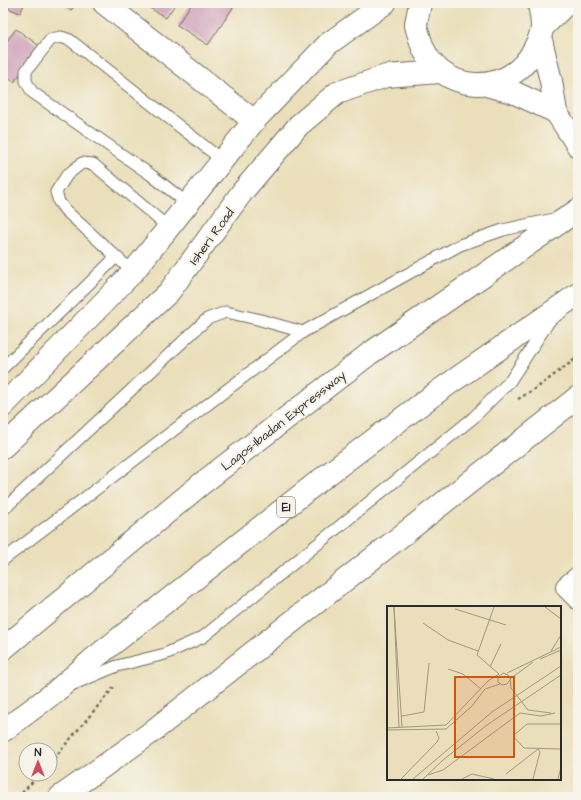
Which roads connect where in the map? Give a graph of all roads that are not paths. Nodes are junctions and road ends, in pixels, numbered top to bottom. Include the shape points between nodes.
1 (104, 3) edge
2 (385, 3) edge
3 (420, 3) edge
4 (539, 3) edge
5 (567, 3) edge
6 (541, 32) junction
7 (440, 72) junction
8 (486, 85) junction
9 (556, 112) junction
10 (254, 121) junction
11 (578, 146) edge
12 (222, 160) junction
13 (187, 203) junction
14 (573, 213) edge
15 (169, 228) junction
16 (116, 257) junction
17 (133, 272) junction
18 (578, 294) edge
19 (558, 308) junction
20 (303, 332) junction
21 (3, 368) edge
22 (578, 397) edge
23 (3, 406) edge
24 (3, 447) edge
25 (3, 510) edge
26 (3, 560) edge
27 (578, 578) edge
28 (578, 598) edge
29 (3, 649) edge
30 (55, 692) junction
31 (3, 731) edge
32 (60, 797) edge

1 - 10 main road
2 - 10 main road via 328,44
3 - 7 main road, Isheri Road via 416,25 423,51
4 - 6 main road, Isheri Road
5 - 6 main road
6 - 8 main road, Isheri Road via 530,60 510,77
6 - 9 main road, Isheri Road
7 - 8 main road, Isheri Road via 462,82
7 - 24 main road, Isheri Road via 386,76 337,93 299,125 243,191 169,292
8 - 9 main road, Isheri Road via 515,93
9 - 11 main road, Isheri Road
10 - 12 main road
12 - 13 main road
12 - 13 lane via 70,40 52,39 26,71 26,80 32,92
13 - 15 main road
14 - 20 lane via 503,230 460,245
14 - 29 main road, Lagos-Ibadan Expressway via 362,358 200,485
15 - 16 lane via 93,164 82,163 67,175 56,192 59,202
15 - 17 main road
16 - 17 lane
16 - 21 lane
17 - 23 main road
18 - 19 main road, E1
19 - 30 main road, E1 via 440,390 319,481
19 - 30 lane via 510,381 473,418 203,637 165,654 117,666
20 - 25 lane via 226,312 207,319
20 - 26 lane
22 - 32 main road via 149,734
27 - 28 main road via 567,587
30 - 31 main road, E1

